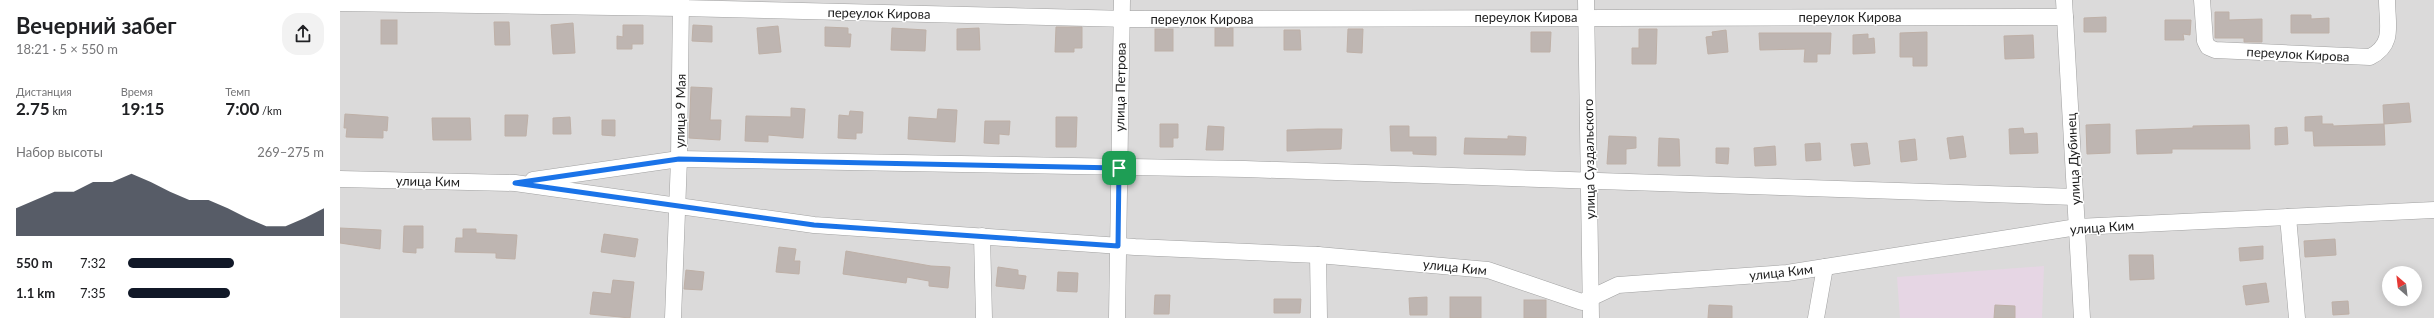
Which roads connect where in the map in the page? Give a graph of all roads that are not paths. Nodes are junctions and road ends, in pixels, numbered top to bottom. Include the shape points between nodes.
1 (1122, 0) edge
2 (1586, 0) edge
3 (2064, 0) edge
4 (2202, 0) edge
5 (2387, 0) edge
6 (340, 3) edge
7 (681, 4) edge
8 (1586, 17) junction
9 (2065, 17) junction
10 (1121, 19) junction
11 (679, 159) junction
12 (1119, 168) junction
13 (340, 180) edge
14 (1589, 180) junction
15 (515, 183) junction
16 (2075, 197) junction
17 (678, 207) junction
18 (2434, 210) edge
19 (2288, 217) junction
20 (2077, 227) junction
21 (982, 236) junction
22 (1118, 246) junction
23 (1318, 255) junction
24 (1825, 267) junction
25 (1591, 298) junction
26 (673, 318) edge
27 (984, 318) edge
28 (1117, 318) edge
29 (1319, 318) edge
30 (1591, 318) edge
31 (1816, 318) edge
32 (2082, 318) edge
33 (2297, 318) edge

1 - 10 street, улица Петрова
2 - 8 street, улица Суздальского
3 - 9 street, улица Дубинец
4 - 5 street, переулок Кирова via 2205,41 2215,50 2370,57 2381,51 2387,42
6 - 7 street, переулок Кирова
7 - 10 street, переулок Кирова
7 - 11 street, улица 9 Мая
8 - 9 street, переулок Кирова
8 - 10 street, переулок Кирова
8 - 14 street, улица Суздальского
9 - 16 street, улица Дубинец
10 - 12 street, улица Петрова
11 - 12 street, улица Ким
11 - 15 street, улица Ким
11 - 17 street, улица 9 Мая
12 - 14 street, улица Ким via 1245,169
12 - 22 street, улица Петрова
13 - 15 street, улица Ким
14 - 16 street, улица Ким
14 - 25 street, улица Суздальского
15 - 17 street, улица Ким
16 - 20 street, улица Дубинец
17 - 21 street, улица Ким via 814,225
17 - 26 street, улица 9 Мая
18 - 19 street, улица Ким
19 - 20 street, улица Ким
19 - 33 street
20 - 24 street, улица Ким
20 - 32 street, улица Дубинец
21 - 22 street, улица Ким
21 - 27 street
22 - 23 street, улица Ким
22 - 28 street, улица Петрова
23 - 25 street, улица Ким via 1488,270 1582,302
23 - 29 street
24 - 25 street, улица Ким via 1787,273 1618,285
24 - 31 street
25 - 30 street, улица Суздальского

